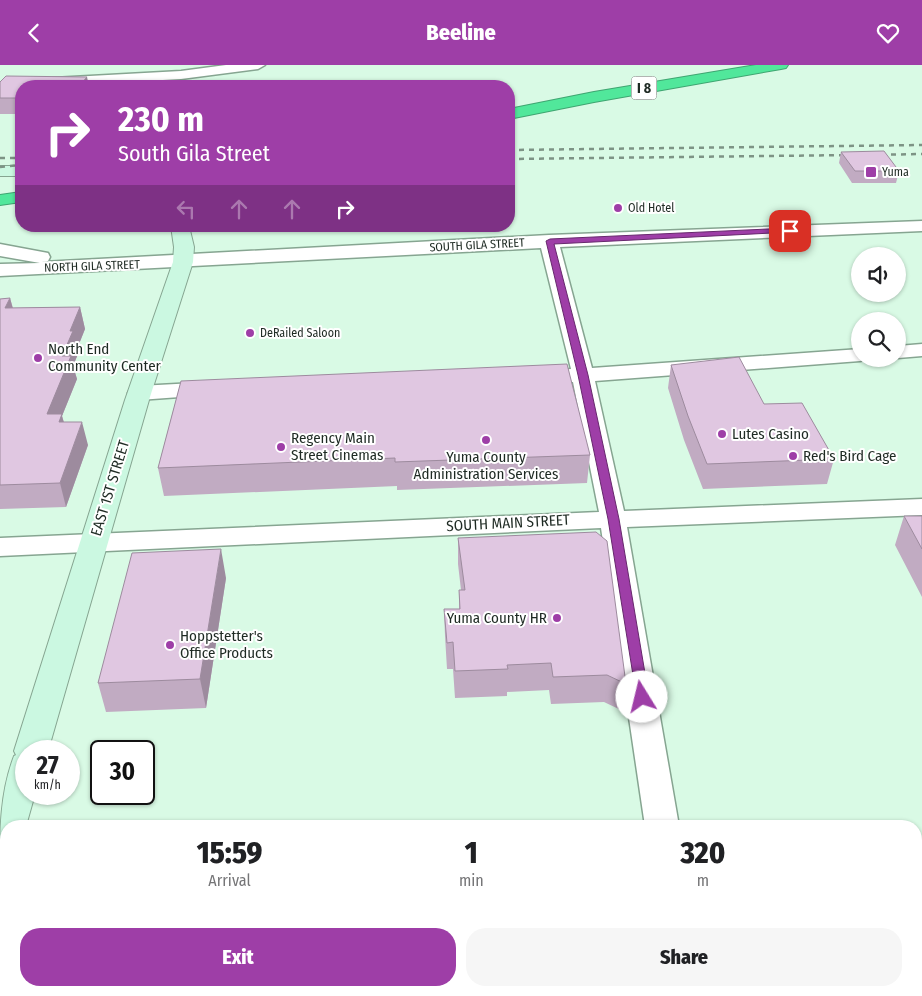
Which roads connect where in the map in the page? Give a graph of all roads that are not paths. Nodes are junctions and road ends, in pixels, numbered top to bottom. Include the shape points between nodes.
1 (258, 65) edge
2 (781, 65) edge
3 (59, 69) dead end
4 (639, 75) dead end
5 (44, 80) edge
6 (94, 80) edge
7 (515, 101) edge
8 (515, 112) edge
9 (0, 171) edge
10 (15, 171) edge
11 (15, 186) edge
12 (0, 189) edge
13 (15, 198) edge
14 (0, 200) edge
15 (922, 226) edge
16 (181, 232) edge
17 (550, 241) junction
18 (0, 250) edge
19 (183, 262) junction
20 (99, 265) junction
21 (0, 270) edge
22 (922, 350) edge
23 (906, 351) edge
24 (851, 356) edge
25 (583, 375) junction
26 (514, 378) edge
27 (233, 389) edge
28 (139, 393) junction
29 (922, 507) edge
30 (614, 519) junction
31 (94, 542) junction
32 (0, 547) edge
33 (34, 740) edge
34 (15, 803) edge
35 (10, 820) edge
36 (661, 820) edge

1 - 6 street via 181,75
2 - 8 highway, I 8
3 - 5 street via 52,71
4 - 7 highway, I 8
9 - 10 street
11 - 12 highway
13 - 14 highway
15 - 17 street, SOUTH GILA STREET
16 - 19 street, EAST 1ST STREET
17 - 19 street, SOUTH GILA STREET
17 - 25 street
18 - 20 street
19 - 20 street, NORTH GILA STREET
19 - 28 street, EAST 1ST STREET
20 - 21 street, NORTH GILA STREET
22 - 23 street
24 - 25 street
25 - 26 street
25 - 30 street
27 - 28 street
28 - 31 street, EAST 1ST STREET
29 - 30 street, SOUTH MAIN STREET
30 - 31 street, SOUTH MAIN STREET
30 - 36 street
31 - 32 street, SOUTH MAIN STREET
31 - 33 street, EAST 1ST STREET
34 - 35 street

